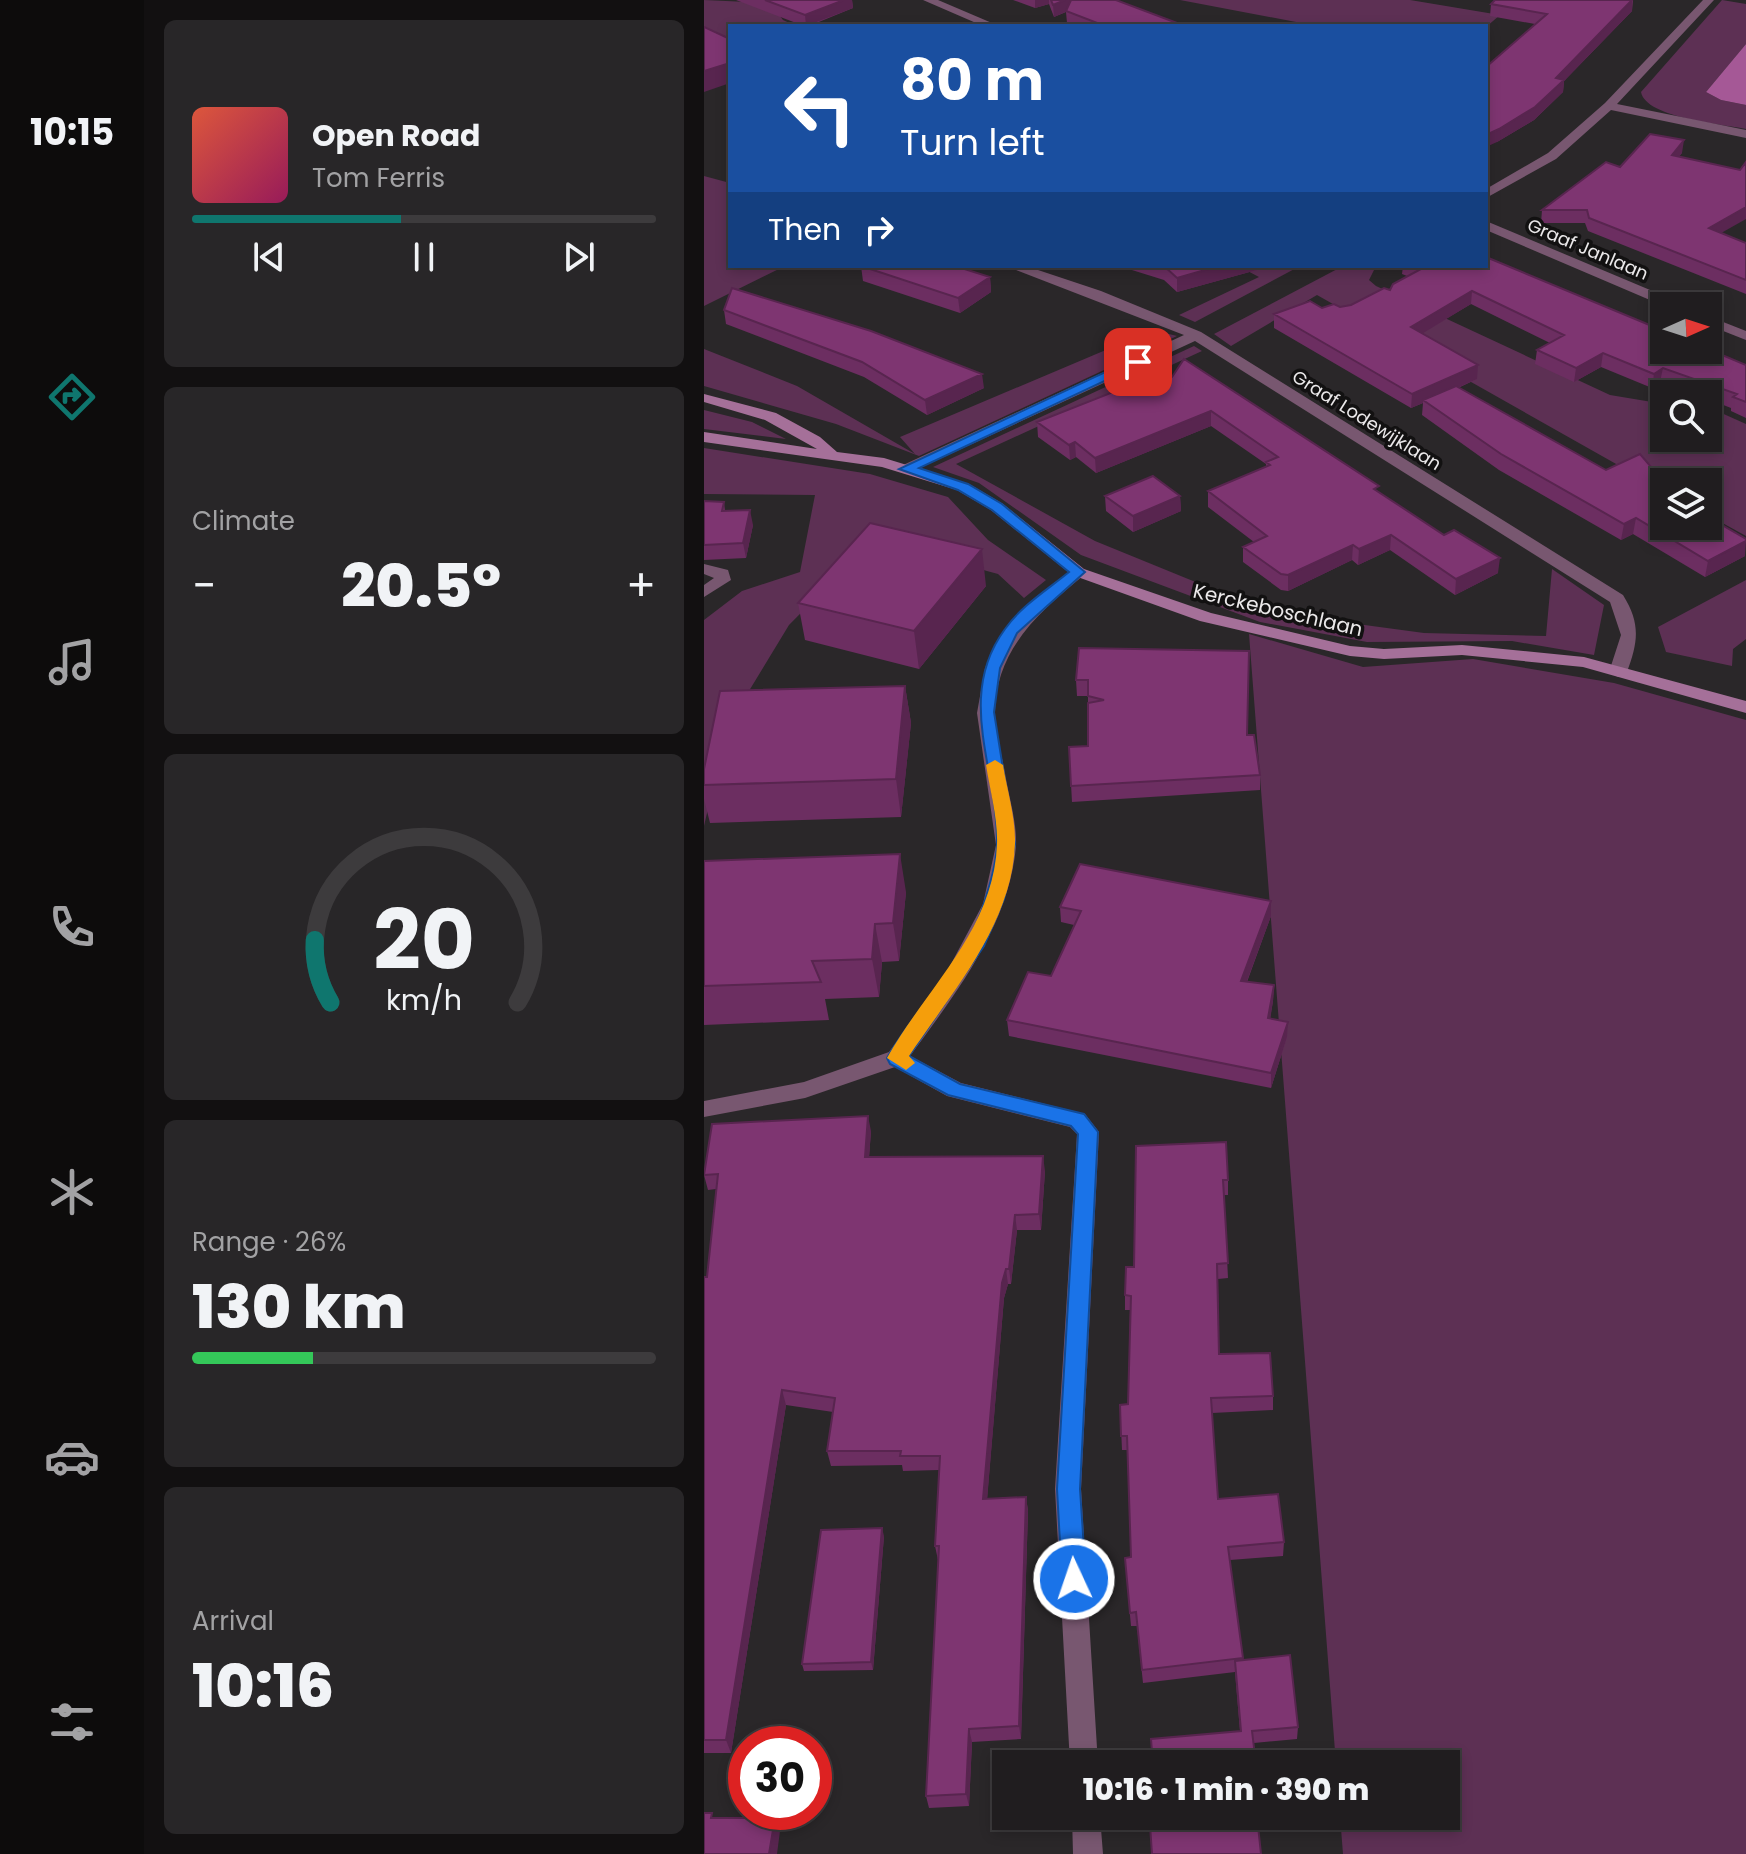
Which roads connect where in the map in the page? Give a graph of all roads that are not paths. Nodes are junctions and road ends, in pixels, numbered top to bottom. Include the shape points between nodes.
1 (928, 0) edge
2 (1709, 0) edge
3 (988, 24) edge
4 (1609, 106) junction
5 (1746, 134) edge
6 (1488, 193) edge
7 (1488, 226) edge
8 (1019, 268) edge
9 (1650, 295) edge
10 (1722, 326) edge
11 (1196, 335) junction
12 (1746, 336) edge
13 (704, 398) edge
14 (704, 437) edge
15 (833, 454) junction
16 (906, 469) junction
17 (704, 569) edge
18 (1078, 572) junction
19 (704, 592) edge
20 (1618, 672) junction
21 (1746, 707) edge
22 (897, 1058) junction
23 (704, 1109) edge
24 (1083, 1750) edge
25 (1087, 1830) edge
26 (1088, 1854) edge

1 - 3 street
2 - 4 street
4 - 5 street
4 - 6 street via 1552,156
7 - 9 street, Graaf Janlaan
8 - 11 street, Graaf Lodewijklaan
10 - 12 street
11 - 16 street
11 - 20 street, Graaf Lodewijklaan via 1617,599 1632,635
13 - 15 street, Kerckeboschlaan via 795,425
14 - 15 street, Kerckeboschlaan
15 - 16 street, Kerckeboschlaan
16 - 18 street, Kerckeboschlaan via 963,487 997,507
17 - 19 street via 722,573 723,580
18 - 20 street, Kerckeboschlaan via 1196,614 1350,651 1500,652 1584,662
18 - 22 street via 1011,632 992,668 986,712 1006,844 995,899 977,942
20 - 21 street, Kerckeboschlaan
22 - 23 street via 805,1090
22 - 24 street via 955,1090 1077,1120 1088,1132 1068,1489
25 - 26 street

